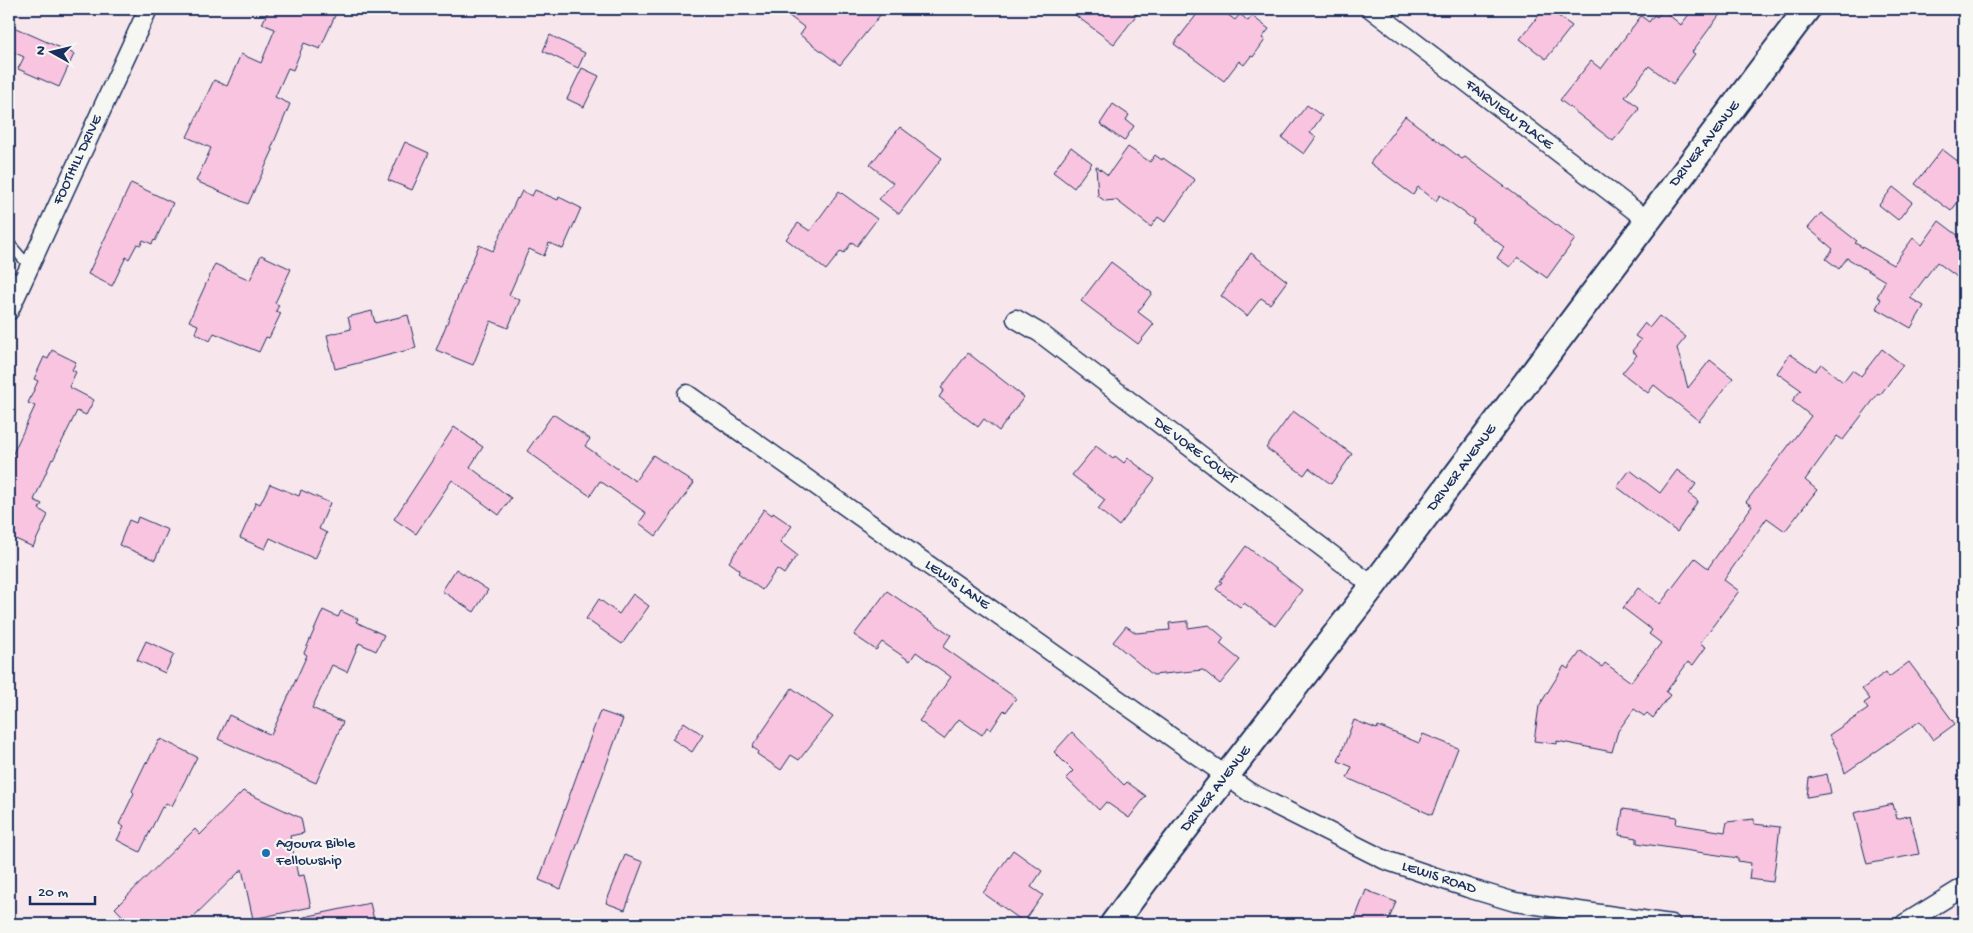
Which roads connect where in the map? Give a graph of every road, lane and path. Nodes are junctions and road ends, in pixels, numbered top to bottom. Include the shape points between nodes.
1 (148, 9) edge
2 (1371, 9) edge
3 (1807, 9) edge
4 (1647, 220) junction
5 (9, 243) edge
6 (29, 266) junction
7 (15, 279) edge
8 (9, 311) edge
9 (1016, 319) dead end
10 (687, 394) dead end
11 (1373, 586) junction
12 (1226, 776) junction
13 (1964, 887) edge
14 (1114, 924) edge
15 (1671, 924) edge
16 (1904, 924) edge

1 - 6 street, FOOTHILL DRIVE
2 - 4 street, FAIRVIEW PLACE
3 - 4 street, DRIVER AVENUE
4 - 11 street, DRIVER AVENUE
5 - 6 lane
6 - 7 street, FOOTHILL DRIVE
7 - 8 street, FOOTHILL DRIVE
9 - 11 street, DE VORE COURT via 1040,333
10 - 12 street, LEWIS LANE
11 - 12 street, DRIVER AVENUE
12 - 14 street, DRIVER AVENUE
12 - 15 street, LEWIS ROAD via 1249,792 1385,860 1468,888 1515,902
13 - 16 street

